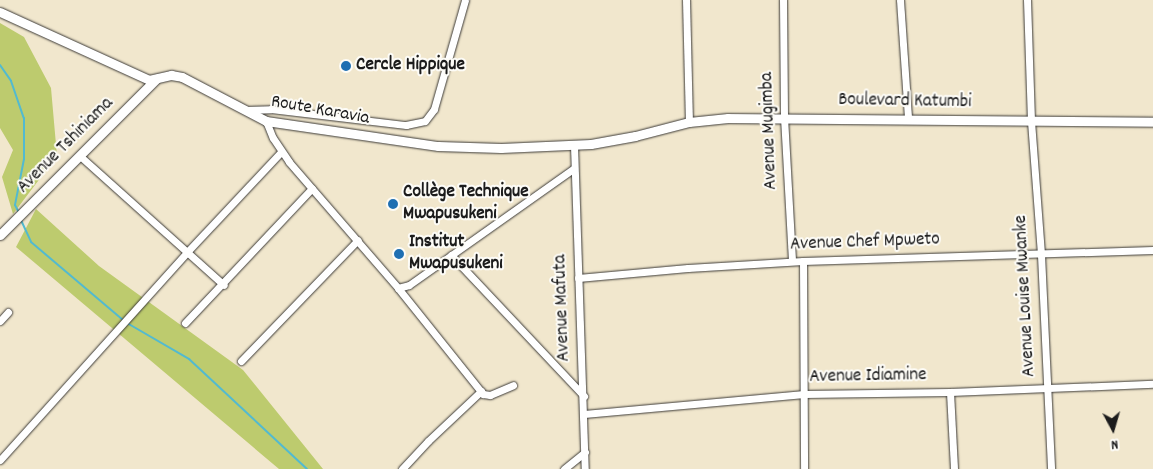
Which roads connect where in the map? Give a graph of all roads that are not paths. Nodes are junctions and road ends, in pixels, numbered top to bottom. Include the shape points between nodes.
1 (465, 0) edge
2 (686, 0) edge
3 (783, 0) edge
4 (900, 0) edge
5 (1027, 0) edge
6 (0, 12) edge
7 (140, 76) junction
8 (156, 79) junction
9 (144, 91) junction
10 (246, 110) junction
11 (784, 117) junction
12 (908, 118) junction
13 (1031, 120) junction
14 (266, 121) junction
15 (690, 122) junction
16 (1153, 122) edge
17 (657, 129) joint
18 (574, 145) junction
19 (281, 152) junction
20 (80, 156) junction
21 (574, 168) junction
22 (312, 188) junction
23 (0, 235) edge
24 (358, 240) junction
25 (1153, 250) edge
26 (187, 252) junction
27 (451, 255) junction
28 (1041, 255) junction
29 (792, 261) junction
30 (803, 261) junction
31 (578, 278) junction
32 (224, 285) junction
33 (398, 288) junction
34 (8, 312) dead end
35 (0, 321) edge
36 (185, 323) dead end
37 (241, 361) dead end
38 (1153, 384) edge
39 (513, 385) dead end
40 (1047, 389) junction
41 (482, 391) junction
42 (950, 392) junction
43 (804, 394) junction
44 (584, 396) junction
45 (584, 414) junction
46 (585, 452) junction
47 (0, 460) edge
48 (402, 469) edge
49 (564, 469) edge
50 (585, 469) edge
51 (804, 469) edge
52 (954, 469) edge
53 (1051, 469) edge

1 - 10 street via 434,109 425,121 406,125 270,109
2 - 15 street
3 - 11 street, Avenue Mugimba
4 - 12 street
5 - 13 street, Avenue Louise Mwanke
6 - 7 street, Route Karavia
7 - 8 street, Route Karavia
7 - 9 street
8 - 9 street, Avenue Tshiniama
8 - 10 street, Route Karavia via 177,75
9 - 20 street, Avenue Tshiniama
10 - 14 street, Route Karavia
11 - 12 street, Boulevard Katumbi
11 - 15 street, Boulevard Katumbi
11 - 29 street, Avenue Mugimba
12 - 13 street, Boulevard Katumbi
13 - 16 street, Boulevard Katumbi
13 - 28 street, Avenue Louise Mwanke
14 - 18 street, Route Karavia via 438,146
14 - 19 street
15 - 17 street, Boulevard Katumbi
17 - 18 street, Route Karavia via 608,142
18 - 21 street, Avenue Mafuta
19 - 22 street
19 - 26 street
20 - 23 street, Avenue Tshiniama
20 - 26 street
21 - 27 street
21 - 31 street, Avenue Mafuta
22 - 24 street
22 - 32 street
24 - 33 street
24 - 37 street
25 - 28 street, Avenue Chef Mpweto
26 - 32 street
26 - 47 street
27 - 33 street via 410,285
27 - 44 street
28 - 30 street, Avenue Chef Mpweto
28 - 40 street, Avenue Louise Mwanke
29 - 30 street, Avenue Chef Mpweto
29 - 31 street, Avenue Chef Mpweto
30 - 43 street
31 - 44 street, Avenue Mafuta
32 - 36 street
33 - 41 street
34 - 35 street
38 - 40 street, Avenue Idiamine
39 - 41 street via 490,395
40 - 42 street, Avenue Idiamine
40 - 53 street, Avenue Louise Mwanke
41 - 48 street
42 - 43 street, Avenue Idiamine
42 - 52 street
43 - 45 street, Avenue Idiamine
43 - 51 street
44 - 45 street, Avenue Mafuta
45 - 46 street, Avenue Mafuta
46 - 49 street
46 - 50 street, Avenue Mafuta

